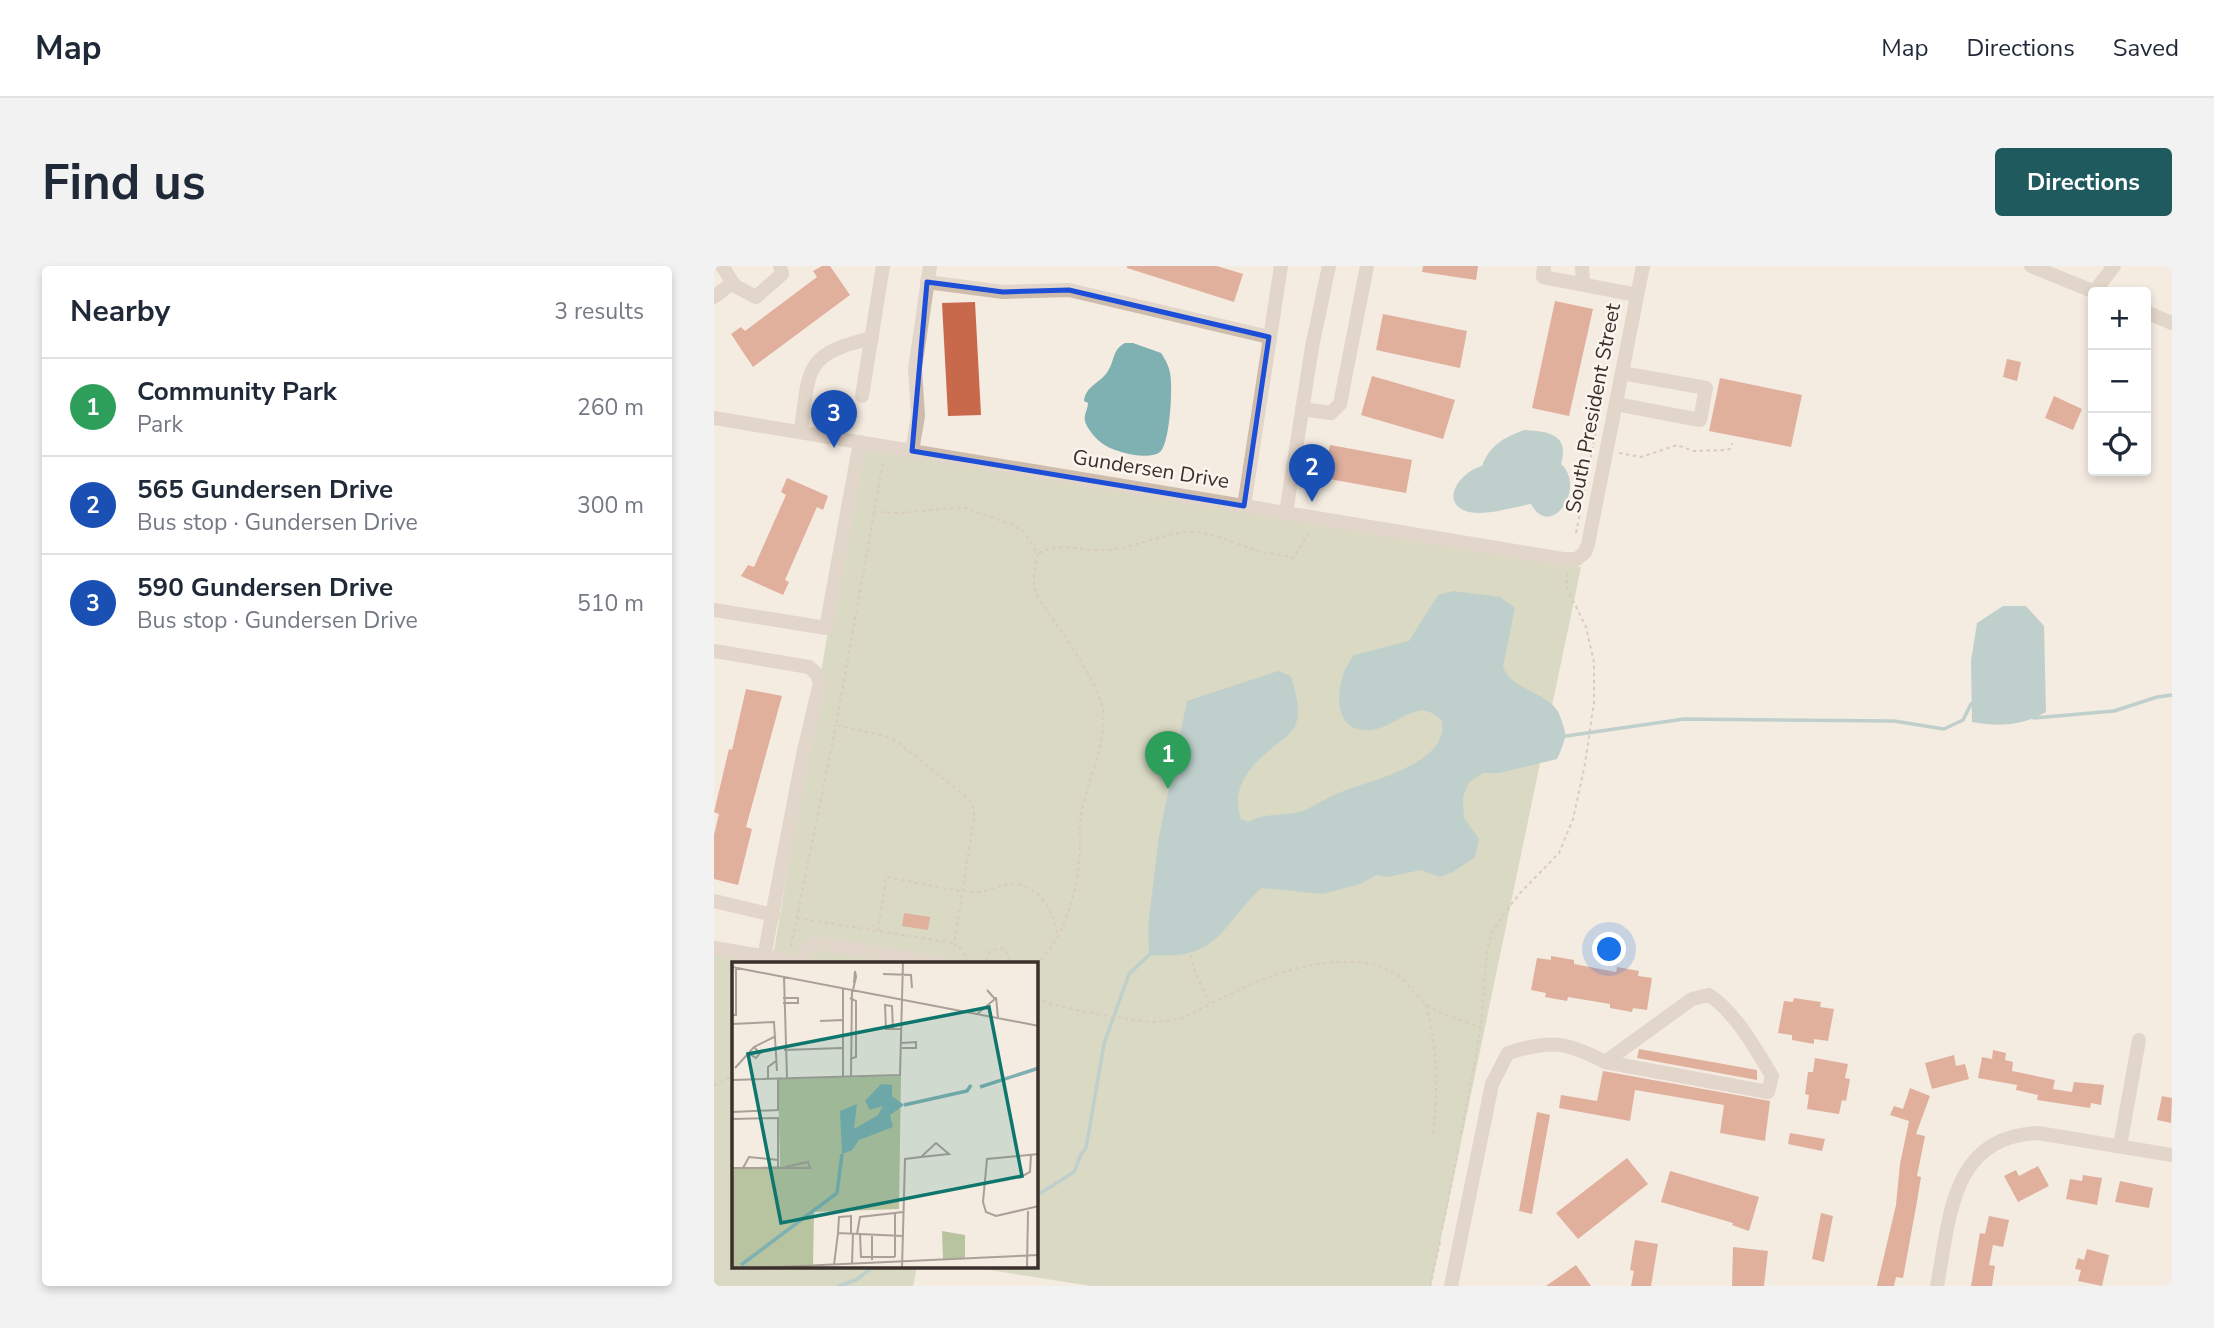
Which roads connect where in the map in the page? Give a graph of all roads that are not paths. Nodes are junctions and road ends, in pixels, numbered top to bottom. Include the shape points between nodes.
1 (722, 266) edge
2 (780, 266) edge
3 (883, 266) edge
4 (930, 266) edge
5 (1281, 266) edge
6 (1329, 266) edge
7 (1367, 266) edge
8 (1544, 266) edge
9 (1582, 266) edge
10 (1643, 266) edge
11 (2031, 266) edge
12 (2114, 266) edge
13 (927, 282) junction
14 (732, 283) junction
15 (1583, 284) junction
16 (2099, 287) edge
17 (2088, 289) edge
18 (1637, 295) junction
19 (714, 297) edge
20 (2151, 314) edge
21 (2172, 323) edge
22 (1269, 337) junction
23 (872, 338) junction
24 (1614, 374) junction
25 (862, 396) dead end
26 (1616, 404) junction
27 (1303, 409) junction
28 (714, 418) edge
29 (801, 432) junction
30 (860, 442) junction
31 (912, 451) junction
32 (1244, 506) junction
33 (1286, 513) junction
34 (1581, 557) joint
35 (714, 610) edge
36 (714, 651) edge
37 (714, 901) edge
38 (773, 915) junction
39 (714, 948) edge
40 (764, 957) junction
41 (792, 962) edge
42 (803, 962) edge
43 (931, 962) edge
44 (2139, 1040) dead end
45 (1605, 1062) junction
46 (2120, 1146) junction
47 (2172, 1155) edge
48 (1451, 1286) edge
49 (1937, 1286) edge

1 - 14 street
2 - 14 street via 782,274 756,298
3 - 23 street
4 - 13 street
5 - 22 street
6 - 27 street
7 - 27 street via 1340,404 1331,413
8 - 15 street via 1544,276
9 - 15 street
10 - 18 street, South President Street
11 - 17 street
12 - 16 street
13 - 22 street via 1003,292 1069,290
13 - 31 street via 915,369 918,416
14 - 19 street
15 - 18 street
18 - 24 street, South President Street
20 - 21 street
22 - 32 street
23 - 25 street
23 - 29 street via 827,352 814,364
24 - 26 street, South President Street
24 - 26 street via 1706,388 1700,420
26 - 34 street, South President Street via 1588,544
27 - 33 street
28 - 29 street, Gundersen Drive
29 - 30 street, Gundersen Drive
30 - 31 street, Gundersen Drive
30 - 35 street via 826,628
31 - 32 street, Gundersen Drive
32 - 33 street, Gundersen Drive
33 - 34 street, Gundersen Drive via 1570,560
36 - 38 street via 809,667 820,682
37 - 38 street
38 - 40 street
39 - 40 street
40 - 41 street
42 - 43 street via 810,946 818,943
44 - 46 street
45 - 45 street via 1692,999 1709,995 1754,1046 1772,1076 1768,1092
45 - 48 street via 1561,1044 1538,1044 1508,1053 1492,1084
46 - 47 street
46 - 49 street via 2050,1134 2019,1135 1985,1148 1954,1197

